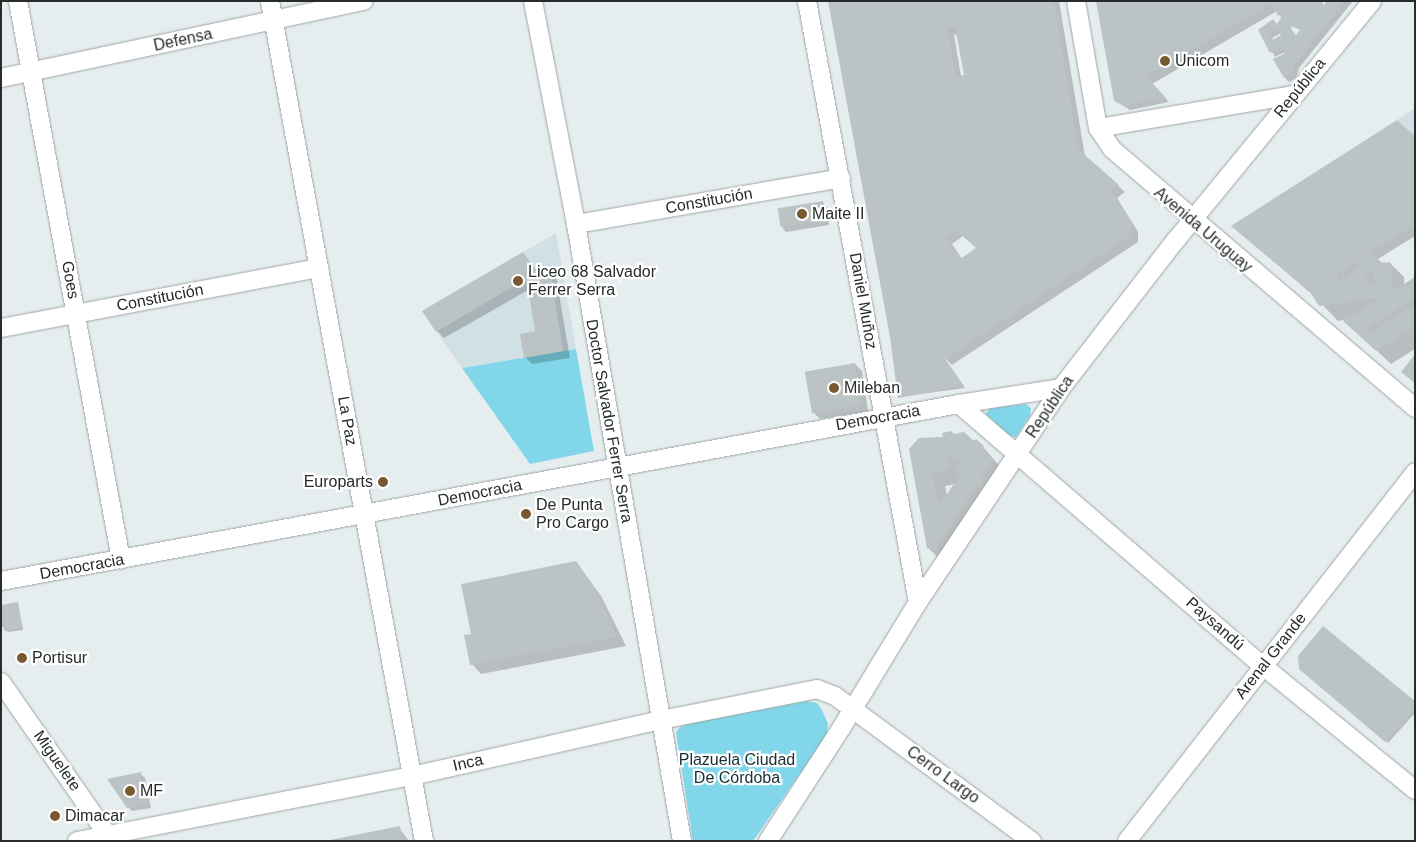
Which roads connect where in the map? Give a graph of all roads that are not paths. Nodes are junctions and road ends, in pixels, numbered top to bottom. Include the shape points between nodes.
1 (18, 1) edge
2 (270, 1) edge
3 (364, 1) edge
4 (533, 1) edge
5 (807, 1) edge
6 (1076, 1) edge
7 (1372, 1) edge
8 (273, 21) junction
9 (31, 72) junction
10 (1, 78) edge
11 (1294, 95) junction
12 (1098, 128) junction
13 (841, 178) junction
14 (1192, 221) junction
15 (576, 224) junction
16 (319, 268) junction
17 (76, 314) junction
18 (1, 328) edge
19 (1061, 388) junction
20 (959, 404) junction
21 (1415, 408) edge
22 (882, 417) junction
23 (1018, 454) junction
24 (617, 467) junction
25 (1415, 472) edge
26 (364, 514) junction
27 (121, 560) junction
28 (1, 581) edge
29 (918, 602) junction
30 (1263, 666) junction
31 (1, 682) edge
32 (853, 709) junction
33 (661, 720) junction
34 (412, 776) junction
35 (1415, 790) edge
36 (111, 838) edge
37 (774, 838) edge
38 (77, 841) edge
39 (424, 841) edge
40 (682, 841) edge
41 (1032, 841) edge
42 (1127, 841) edge

1 - 9 street, Goes
2 - 8 street, La Paz
3 - 8 street, Defensa
4 - 15 street, Doctor Salvador Ferrer Serra
5 - 13 street, Daniel Muñoz
6 - 12 street, Avenida Uruguay
7 - 11 street, República
8 - 9 street, Defensa
8 - 16 street, La Paz
9 - 10 street, Defensa
9 - 17 street, Goes
11 - 12 street
11 - 14 street, República
12 - 14 street, Avenida Uruguay via 1120,159
13 - 15 street, Constitución
13 - 22 street, Daniel Muñoz
14 - 19 street, República
14 - 21 street, Avenida Uruguay
15 - 24 street, Doctor Salvador Ferrer Serra
16 - 17 street, Constitución
16 - 26 street, La Paz
17 - 18 street, Constitución
17 - 27 street, Goes
19 - 20 street, Democracia
19 - 23 street, República
20 - 22 street, Democracia
20 - 23 street
22 - 24 street, Democracia
22 - 29 street, Daniel Muñoz
23 - 29 street, República
23 - 30 street, Paysandú
24 - 26 street, Democracia
24 - 33 street, Doctor Salvador Ferrer Serra
25 - 30 street, Arenal Grande
26 - 27 street, Democracia
26 - 34 street, La Paz
27 - 28 street, Democracia
29 - 32 street, República
30 - 35 street, Paysandú
30 - 42 street, Arenal Grande
31 - 36 street, Miguelete
32 - 33 street, Inca via 836,696 817,689
32 - 37 street, República
32 - 41 street, Cerro Largo
33 - 34 street, Inca
33 - 40 street, Doctor Salvador Ferrer Serra
34 - 36 street, Inca
34 - 39 street, La Paz
36 - 38 street, Inca

